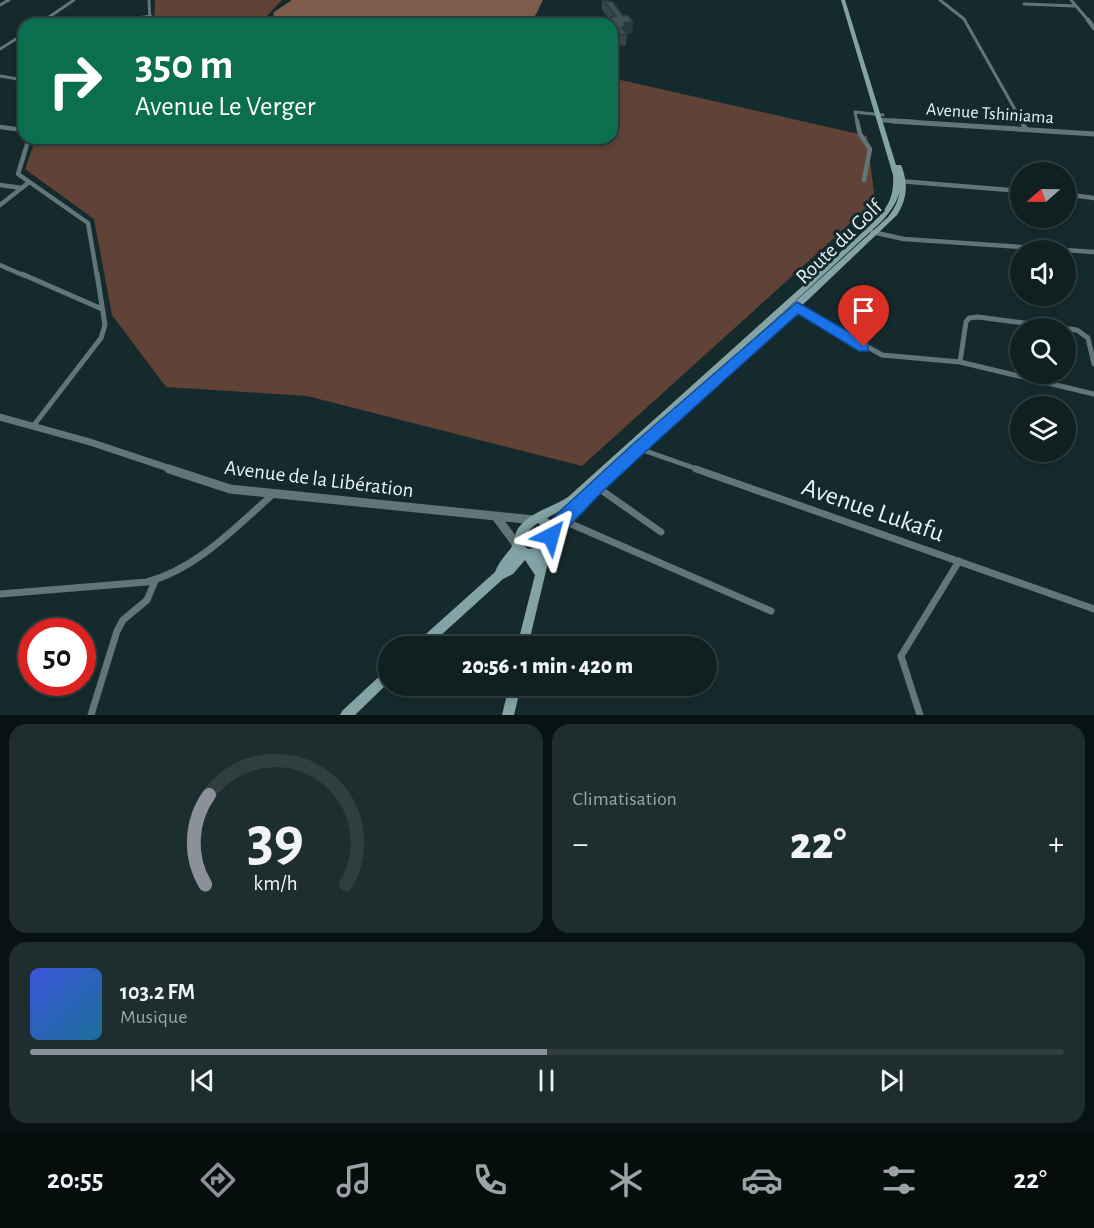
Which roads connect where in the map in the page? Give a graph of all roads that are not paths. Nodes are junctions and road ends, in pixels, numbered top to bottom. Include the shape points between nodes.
1 (9, 0) edge
2 (74, 0) edge
3 (149, 0) edge
4 (845, 0) edge
5 (940, 0) edge
6 (1071, 0) edge
7 (1024, 4) dead end
8 (0, 5) edge
9 (1076, 6) junction
10 (151, 16) joint
11 (48, 18) edge
12 (138, 18) edge
13 (1091, 21) edge
14 (1094, 28) edge
15 (18, 38) edge
16 (0, 49) edge
17 (0, 76) edge
18 (18, 79) edge
19 (882, 117) junction
20 (0, 127) edge
21 (18, 129) edge
22 (1026, 129) junction
23 (1094, 134) edge
24 (27, 144) edge
25 (864, 180) dead end
26 (900, 182) junction
27 (28, 183) junction
28 (0, 185) edge
29 (22, 188) junction
30 (1010, 190) edge
31 (1076, 196) edge
32 (1094, 198) edge
33 (0, 205) edge
34 (872, 232) junction
35 (1094, 252) edge
36 (0, 265) edge
37 (793, 305) junction
38 (102, 309) junction
39 (960, 362) junction
40 (1094, 364) edge
41 (1094, 394) edge
42 (0, 417) edge
43 (34, 425) junction
44 (635, 447) junction
45 (597, 487) junction
46 (272, 495) junction
47 (497, 518) junction
48 (537, 519) junction
49 (562, 520) junction
50 (661, 532) dead end
51 (549, 539) junction
52 (521, 550) junction
53 (959, 561) junction
54 (540, 574) junction
55 (155, 581) junction
56 (0, 594) edge
57 (1094, 609) edge
58 (771, 611) dead end
59 (432, 636) edge
60 (525, 636) edge
61 (378, 685) edge
62 (512, 696) edge
63 (91, 715) edge
64 (346, 715) edge
65 (508, 715) edge
66 (920, 715) edge

1 - 8 street
2 - 11 street
3 - 10 street
4 - 19 main road
5 - 22 street via 964,19
6 - 9 street
7 - 9 street
9 - 13 street
10 - 12 street
13 - 14 street
15 - 16 street
17 - 18 street
19 - 22 street, Avenue Tshiniama
19 - 25 street via 855,112 859,131 870,149
19 - 26 main road
20 - 21 street
22 - 23 street, Avenue Tshiniama
24 - 27 street via 18,171
26 - 30 street
26 - 34 main road via 894,203
27 - 29 street
27 - 38 street via 53,196 88,223
28 - 29 street
29 - 33 street
31 - 32 street
34 - 35 street via 904,239
34 - 37 main road
36 - 38 street
37 - 39 street via 874,352
37 - 44 main road
38 - 43 street via 105,325 101,338
39 - 40 street via 967,320 978,317 1077,330 1088,338
39 - 41 street
42 - 43 street, Avenue de la Libération
43 - 46 street, Avenue de la Libération via 230,489
44 - 45 main road
44 - 48 main road via 571,500
44 - 53 street, Avenue Lukafu
45 - 49 main road
45 - 50 street
46 - 47 street, Avenue de la Libération
46 - 55 street via 176,572
47 - 48 street, Avenue de la Libération
47 - 52 street
48 - 51 main road via 549,524
48 - 52 main road via 520,531
49 - 51 main road
49 - 58 street
51 - 52 main road via 538,552
51 - 54 main road
52 - 54 main road
52 - 59 main road via 509,570
53 - 57 street, Avenue Lukafu
53 - 66 street via 901,656
54 - 60 main road
55 - 56 street
55 - 63 street via 147,600 123,620 117,631
61 - 64 main road
62 - 65 main road

